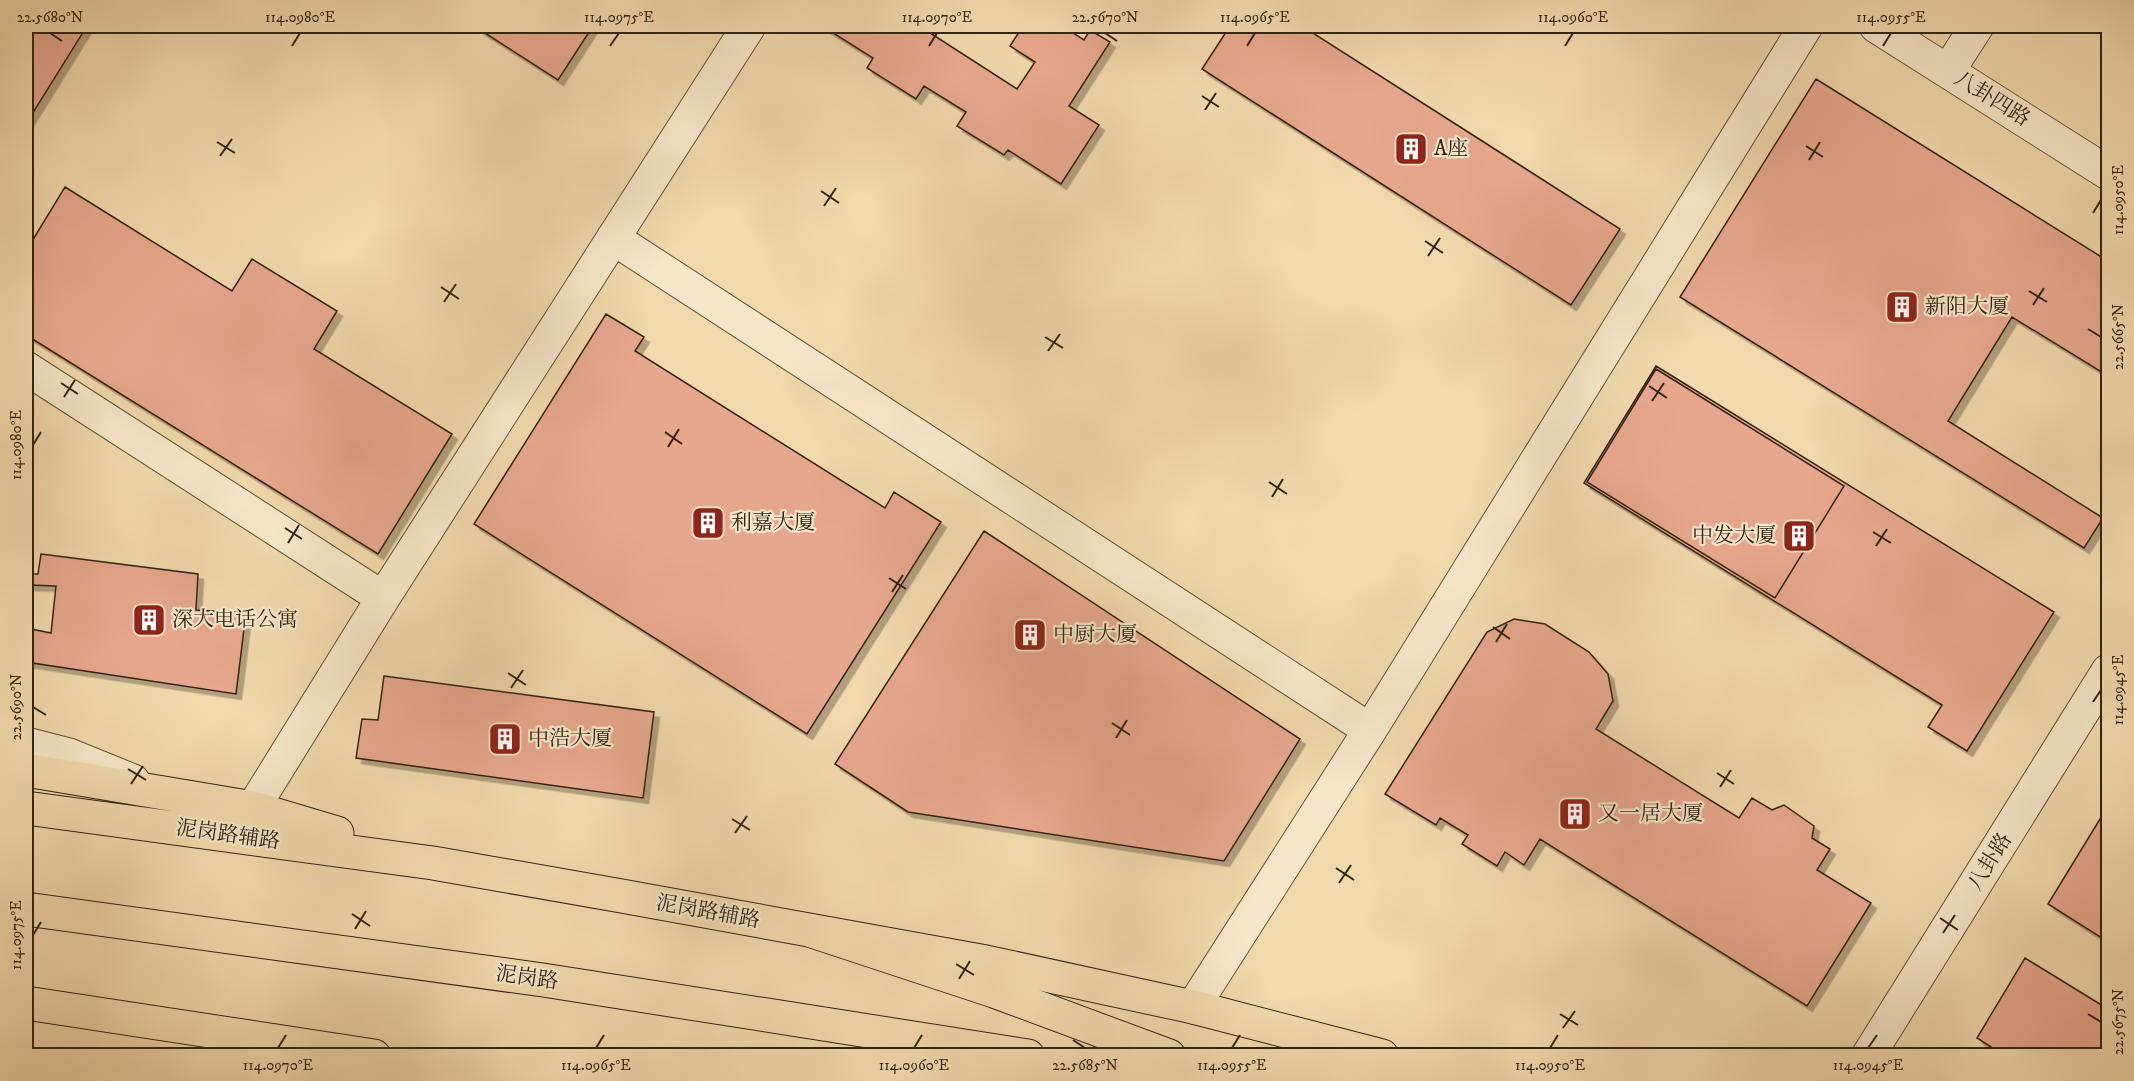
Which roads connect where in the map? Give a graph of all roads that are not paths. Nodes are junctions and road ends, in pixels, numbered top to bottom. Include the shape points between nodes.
1 (749, 26) edge
2 (1806, 26) edge
3 (1876, 26) edge
4 (1977, 26) edge
5 (1948, 71) junction
6 (2109, 173) edge
7 (613, 238) junction
8 (26, 368) edge
9 (383, 598) junction
10 (2109, 671) edge
11 (1370, 730) junction
12 (26, 744) edge
13 (26, 770) edge
14 (151, 789) junction
15 (26, 808) edge
16 (254, 808) junction
17 (433, 863) junction
18 (26, 909) edge
19 (812, 931) junction
20 (26, 1003) edge
21 (1193, 1007) junction
22 (1870, 1054) edge
23 (374, 1056) edge
24 (1028, 1056) edge
25 (1169, 1056) edge
26 (1382, 1056) edge

1 - 7 street
2 - 11 street
3 - 5 street, 八卦四路
4 - 5 street
5 - 6 street, 八卦四路
7 - 9 street
7 - 11 street
8 - 9 street
9 - 16 street
10 - 22 street, 八卦路
11 - 21 street
12 - 14 street via 69,755
13 - 14 main road
14 - 16 main road
15 - 17 main road, 泥岗路辅路
16 - 17 main road
17 - 19 main road, 泥岗路辅路
18 - 24 main road, 泥岗路 via 555,982
19 - 21 main road, 泥岗路辅路 via 986,962
19 - 25 main road via 994,991
20 - 23 main road
21 - 26 main road, 泥岗路辅路

